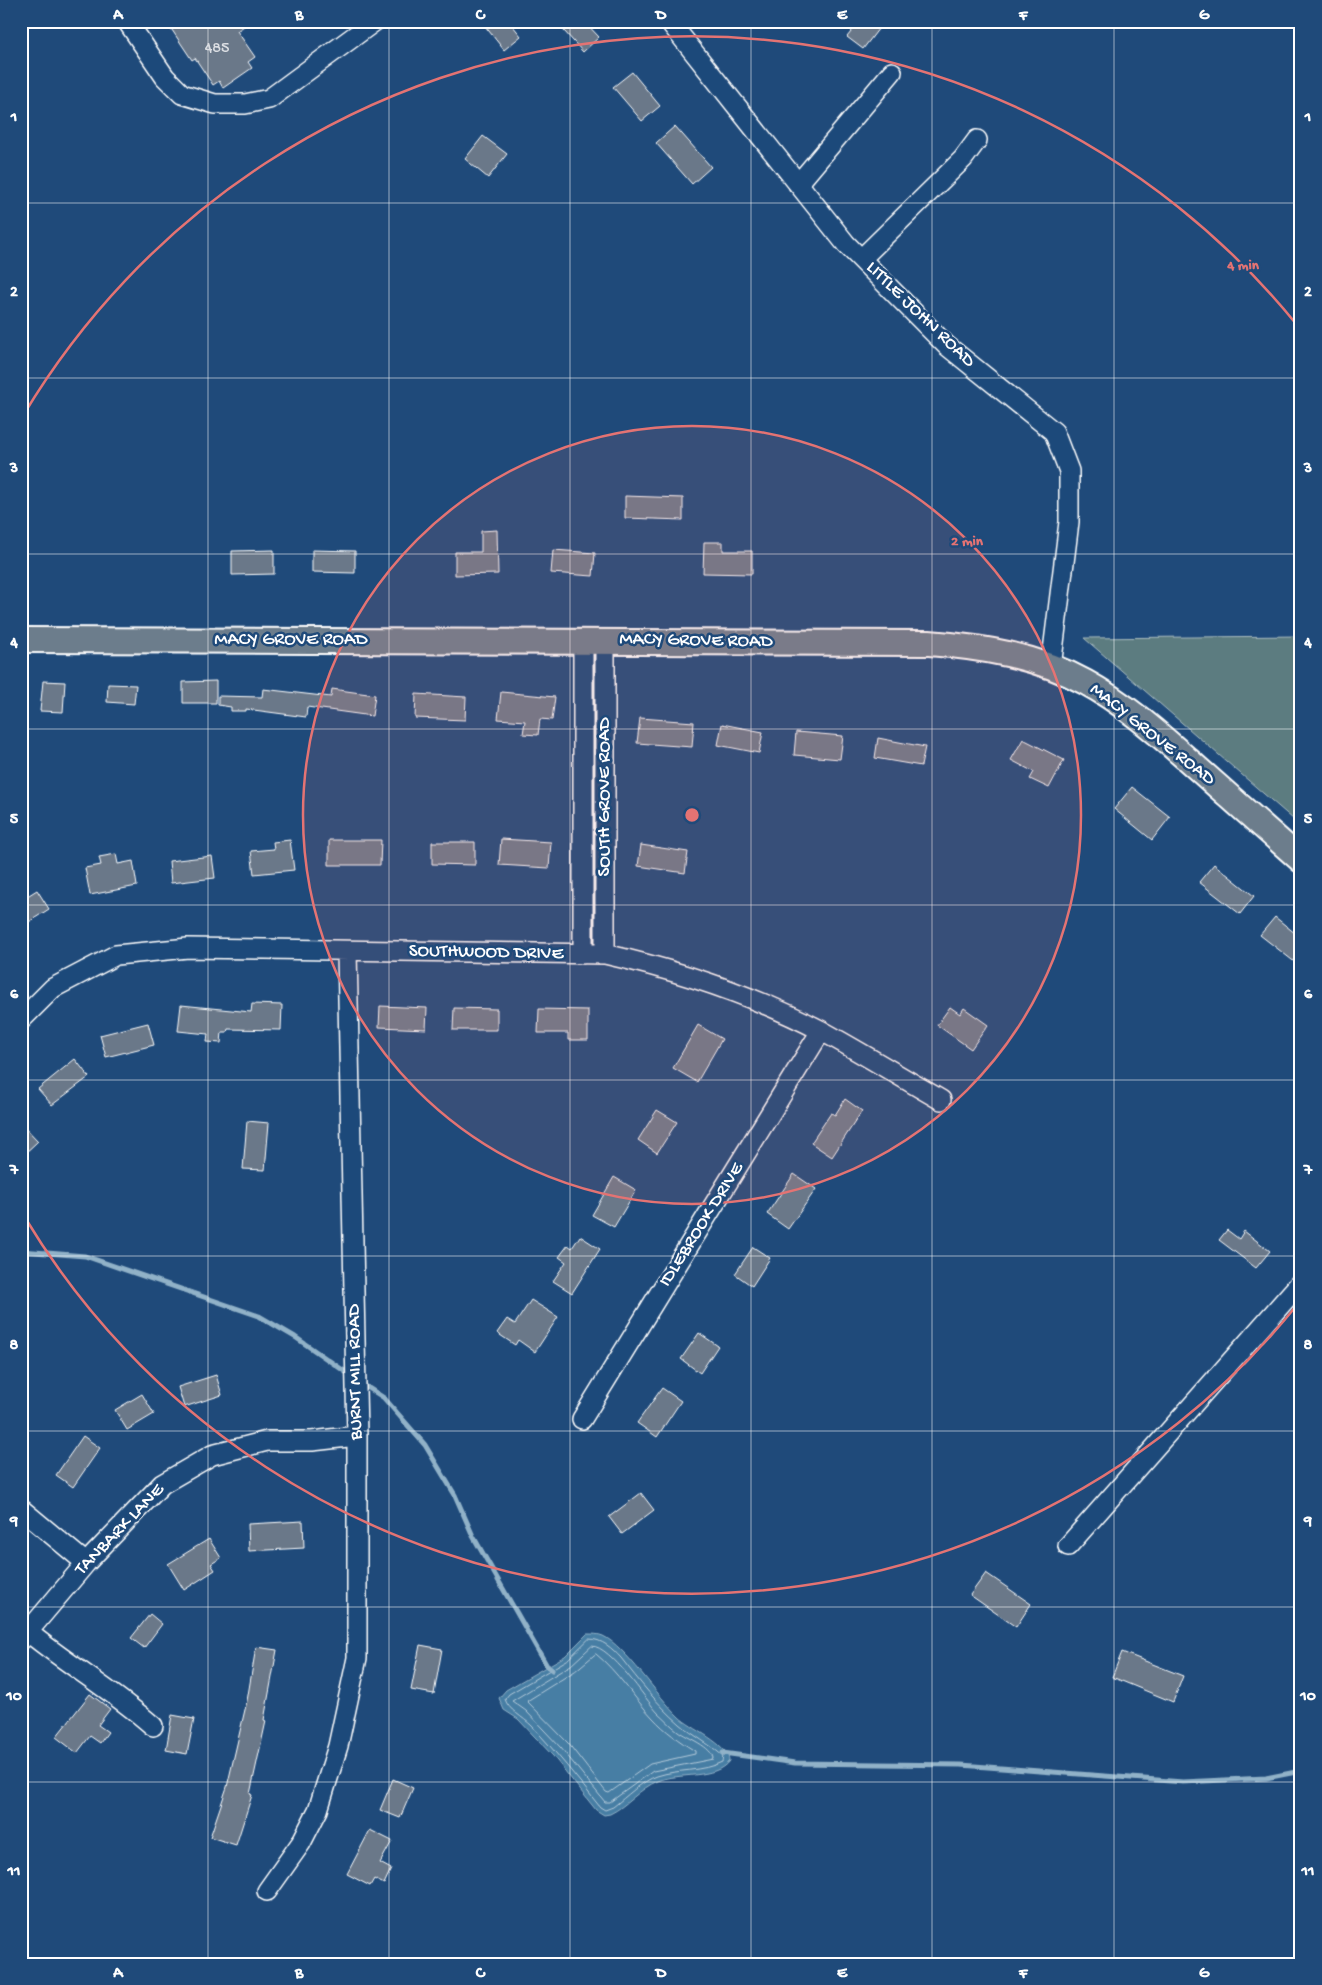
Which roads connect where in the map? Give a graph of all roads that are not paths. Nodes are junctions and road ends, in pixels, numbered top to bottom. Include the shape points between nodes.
1 (127, 21) edge
2 (375, 21) edge
3 (669, 21) edge
4 (892, 72) dead end
5 (977, 140) dead end
6 (798, 184) junction
7 (861, 259) junction
8 (21, 640) edge
9 (594, 640) junction
10 (1051, 667) junction
11 (1301, 860) edge
12 (347, 951) junction
13 (583, 954) junction
14 (605, 954) junction
15 (21, 1020) edge
16 (821, 1031) junction
17 (941, 1100) dead end
18 (1301, 1282) edge
19 (582, 1419) dead end
20 (357, 1436) junction
21 (21, 1509) edge
22 (1068, 1546) dead end
23 (86, 1563) junction
24 (24, 1636) edge
25 (153, 1726) dead end
26 (268, 1891) dead end

1 - 2 street via 170,83 182,94 215,104 245,104 269,99
3 - 6 street, LITTLE JOHN ROAD
4 - 6 street
5 - 7 street via 963,160
6 - 7 street, LITTLE JOHN ROAD
7 - 10 street, LITTLE JOHN ROAD via 946,345 1054,432 1070,471 1069,514
8 - 9 main road, MACY GROVE ROAD
9 - 10 main road, MACY GROVE ROAD via 929,643 994,651
9 - 13 street, SOUTH GROVE ROAD
9 - 14 street, SOUTH GROVE ROAD
10 - 11 main road, MACY GROVE ROAD via 1086,682 1123,707 1168,742
12 - 13 street, SOUTHWOOD DRIVE
12 - 15 street, SOUTHWOOD DRIVE via 188,948 116,955 53,988
12 - 20 street, BURNT MILL ROAD
13 - 14 street, SOUTHWOOD DRIVE
14 - 16 street, SOUTHWOOD DRIVE via 665,967 730,990
16 - 17 street, SOUTHWOOD DRIVE
16 - 19 street, IDLEBROOK DRIVE
18 - 22 street
20 - 23 street, TANBARK LANE via 267,1442 212,1455 162,1484
20 - 26 street, BURNT MILL ROAD via 357,1658 348,1704 318,1810 301,1843
21 - 23 street
23 - 24 street, TANBARK LANE
24 - 25 street

